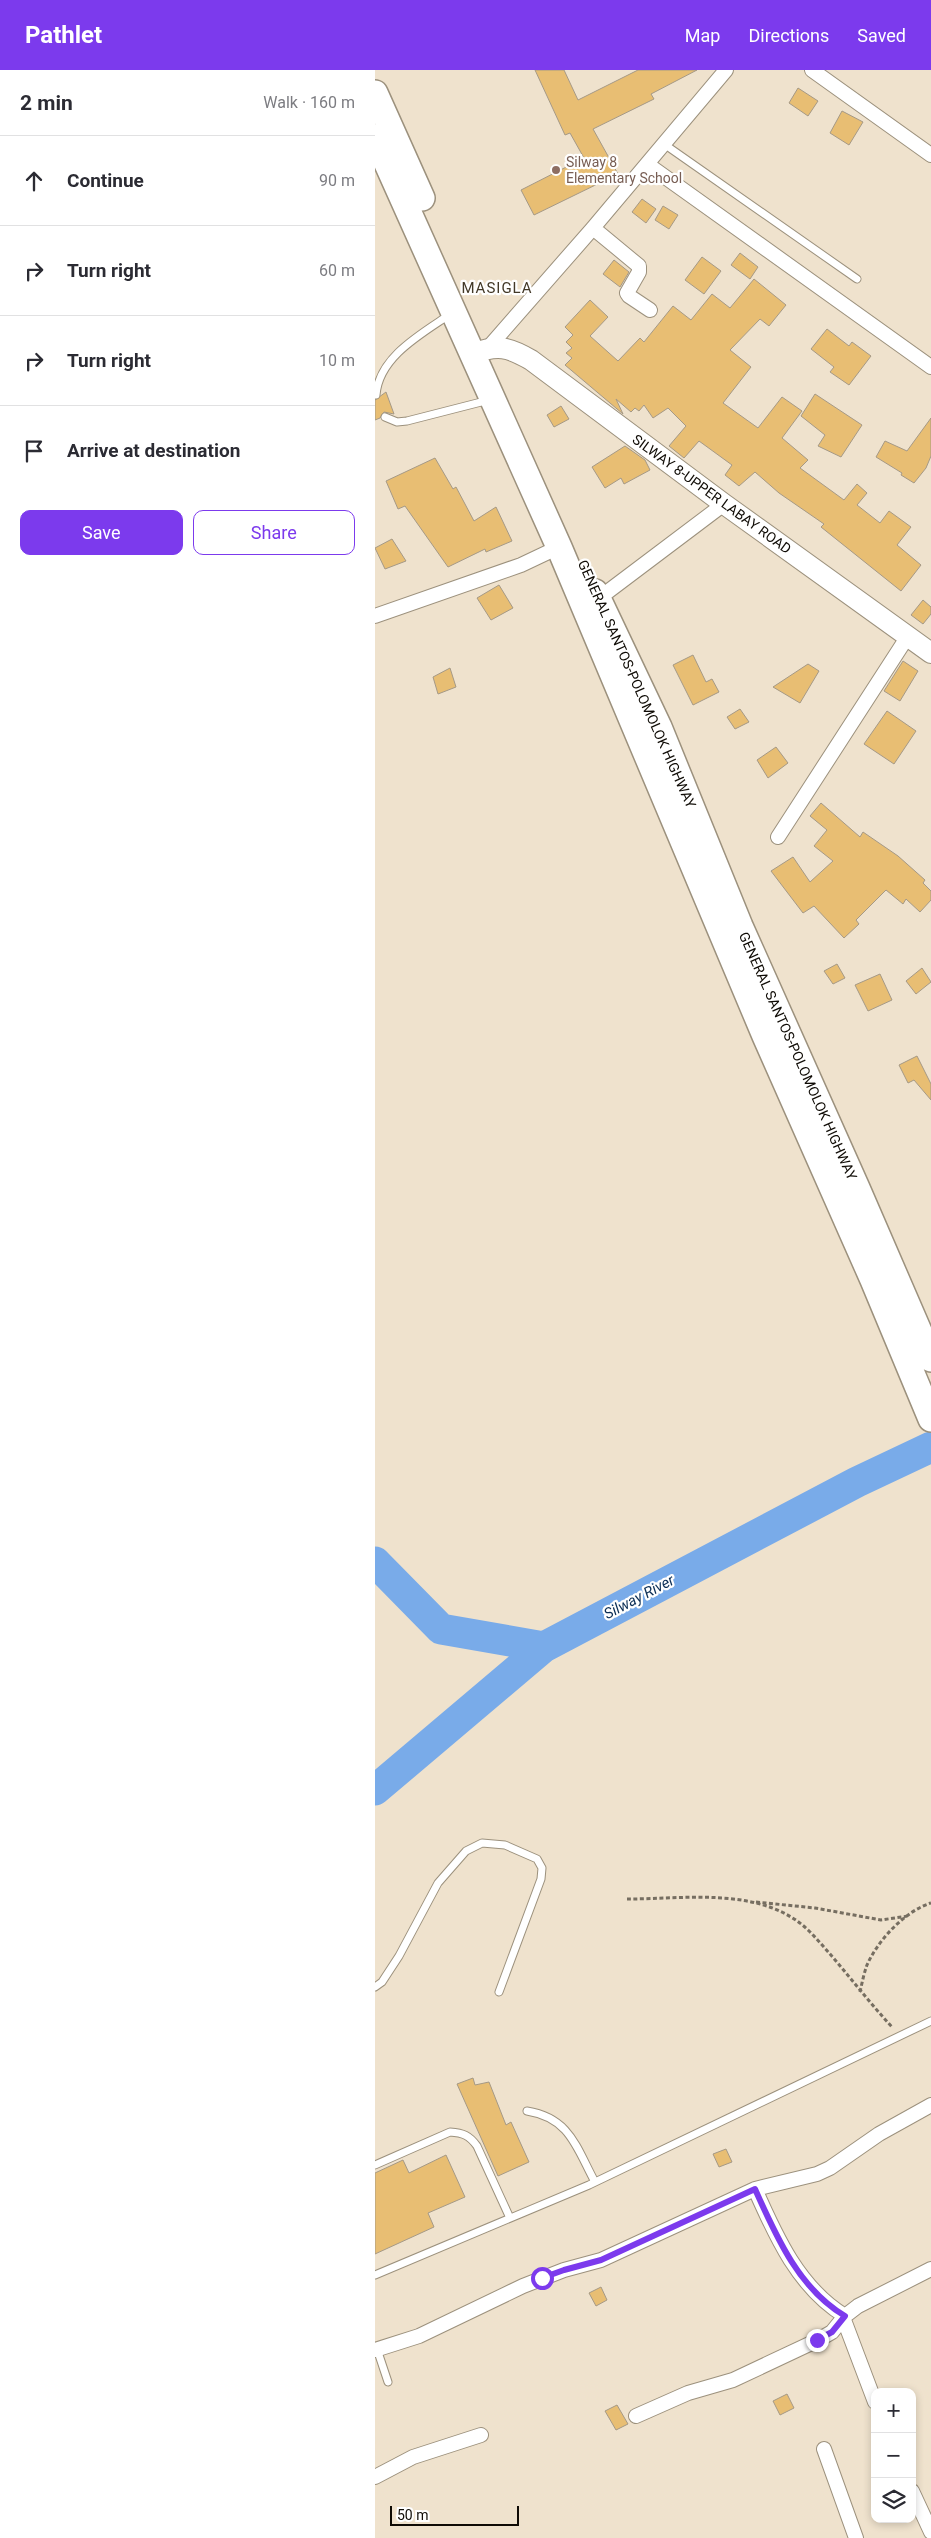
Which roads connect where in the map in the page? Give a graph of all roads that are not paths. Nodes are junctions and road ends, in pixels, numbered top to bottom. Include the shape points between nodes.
1 (726, 70) edge
2 (812, 70) edge
3 (375, 93) edge
4 (375, 137) edge
5 (664, 144) junction
6 (931, 155) edge
7 (647, 164) junction
8 (593, 228) junction
9 (857, 279) dead end
10 (650, 310) dead end
11 (454, 312) junction
12 (480, 351) junction
13 (931, 367) edge
14 (376, 395) edge
15 (493, 399) junction
16 (385, 417) dead end
17 (724, 504) junction
18 (559, 547) junction
19 (598, 599) junction
20 (375, 616) edge
21 (908, 636) junction
22 (931, 653) edge
23 (778, 837) dead end
24 (931, 1359) edge
25 (931, 1419) edge
26 (375, 1987) edge
27 (499, 1992) dead end
28 (931, 2021) edge
29 (931, 2105) edge
30 (527, 2111) dead end
31 (375, 2165) edge
32 (595, 2182) junction
33 (755, 2189) junction
34 (510, 2218) junction
35 (931, 2269) edge
36 (375, 2276) edge
37 (845, 2318) junction
38 (376, 2349) edge
39 (388, 2382) dead end
40 (871, 2391) edge
41 (636, 2416) dead end
42 (481, 2435) dead end
43 (824, 2449) dead end
44 (375, 2477) edge
45 (916, 2500) edge
46 (931, 2532) edge
47 (856, 2538) edge

1 - 5 street
2 - 6 street
3 - 12 highway, GENERAL SANTOS-POLOMOLOK HIGHWAY
4 - 11 highway
5 - 7 street
5 - 9 lane
7 - 8 street
7 - 13 street
8 - 10 street via 639,266 627,293
8 - 12 street
11 - 12 highway
11 - 14 lane via 397,354 381,376
12 - 15 highway
12 - 17 main road, SILWAY 8-UPPER LABAY ROAD via 510,349 531,360
12 - 19 highway, GENERAL SANTOS-POLOMOLOK HIGHWAY
15 - 16 lane via 407,421 397,422
15 - 18 highway
17 - 19 street
17 - 21 main road, SILWAY 8-UPPER LABAY ROAD
18 - 20 street via 521,565
18 - 25 highway
19 - 24 highway, GENERAL SANTOS-POLOMOLOK HIGHWAY via 659,727 740,926
21 - 22 main road, SILWAY 8-UPPER LABAY ROAD
21 - 23 street
26 - 27 lane via 399,1956 439,1883 466,1851 482,1843 505,1845 537,1860 542,1868 541,1879
28 - 32 lane
29 - 33 street via 879,2134 830,2168
30 - 32 lane via 552,2118 564,2127
31 - 34 lane via 450,2132 463,2133 471,2137 477,2146
32 - 34 lane
33 - 37 street via 782,2246 809,2287
33 - 38 street via 601,2260 523,2286 419,2336
34 - 36 lane
35 - 37 street via 858,2306
37 - 40 street
37 - 41 street via 832,2332 769,2364
38 - 39 lane
42 - 44 street via 413,2457
43 - 47 street
45 - 46 street

